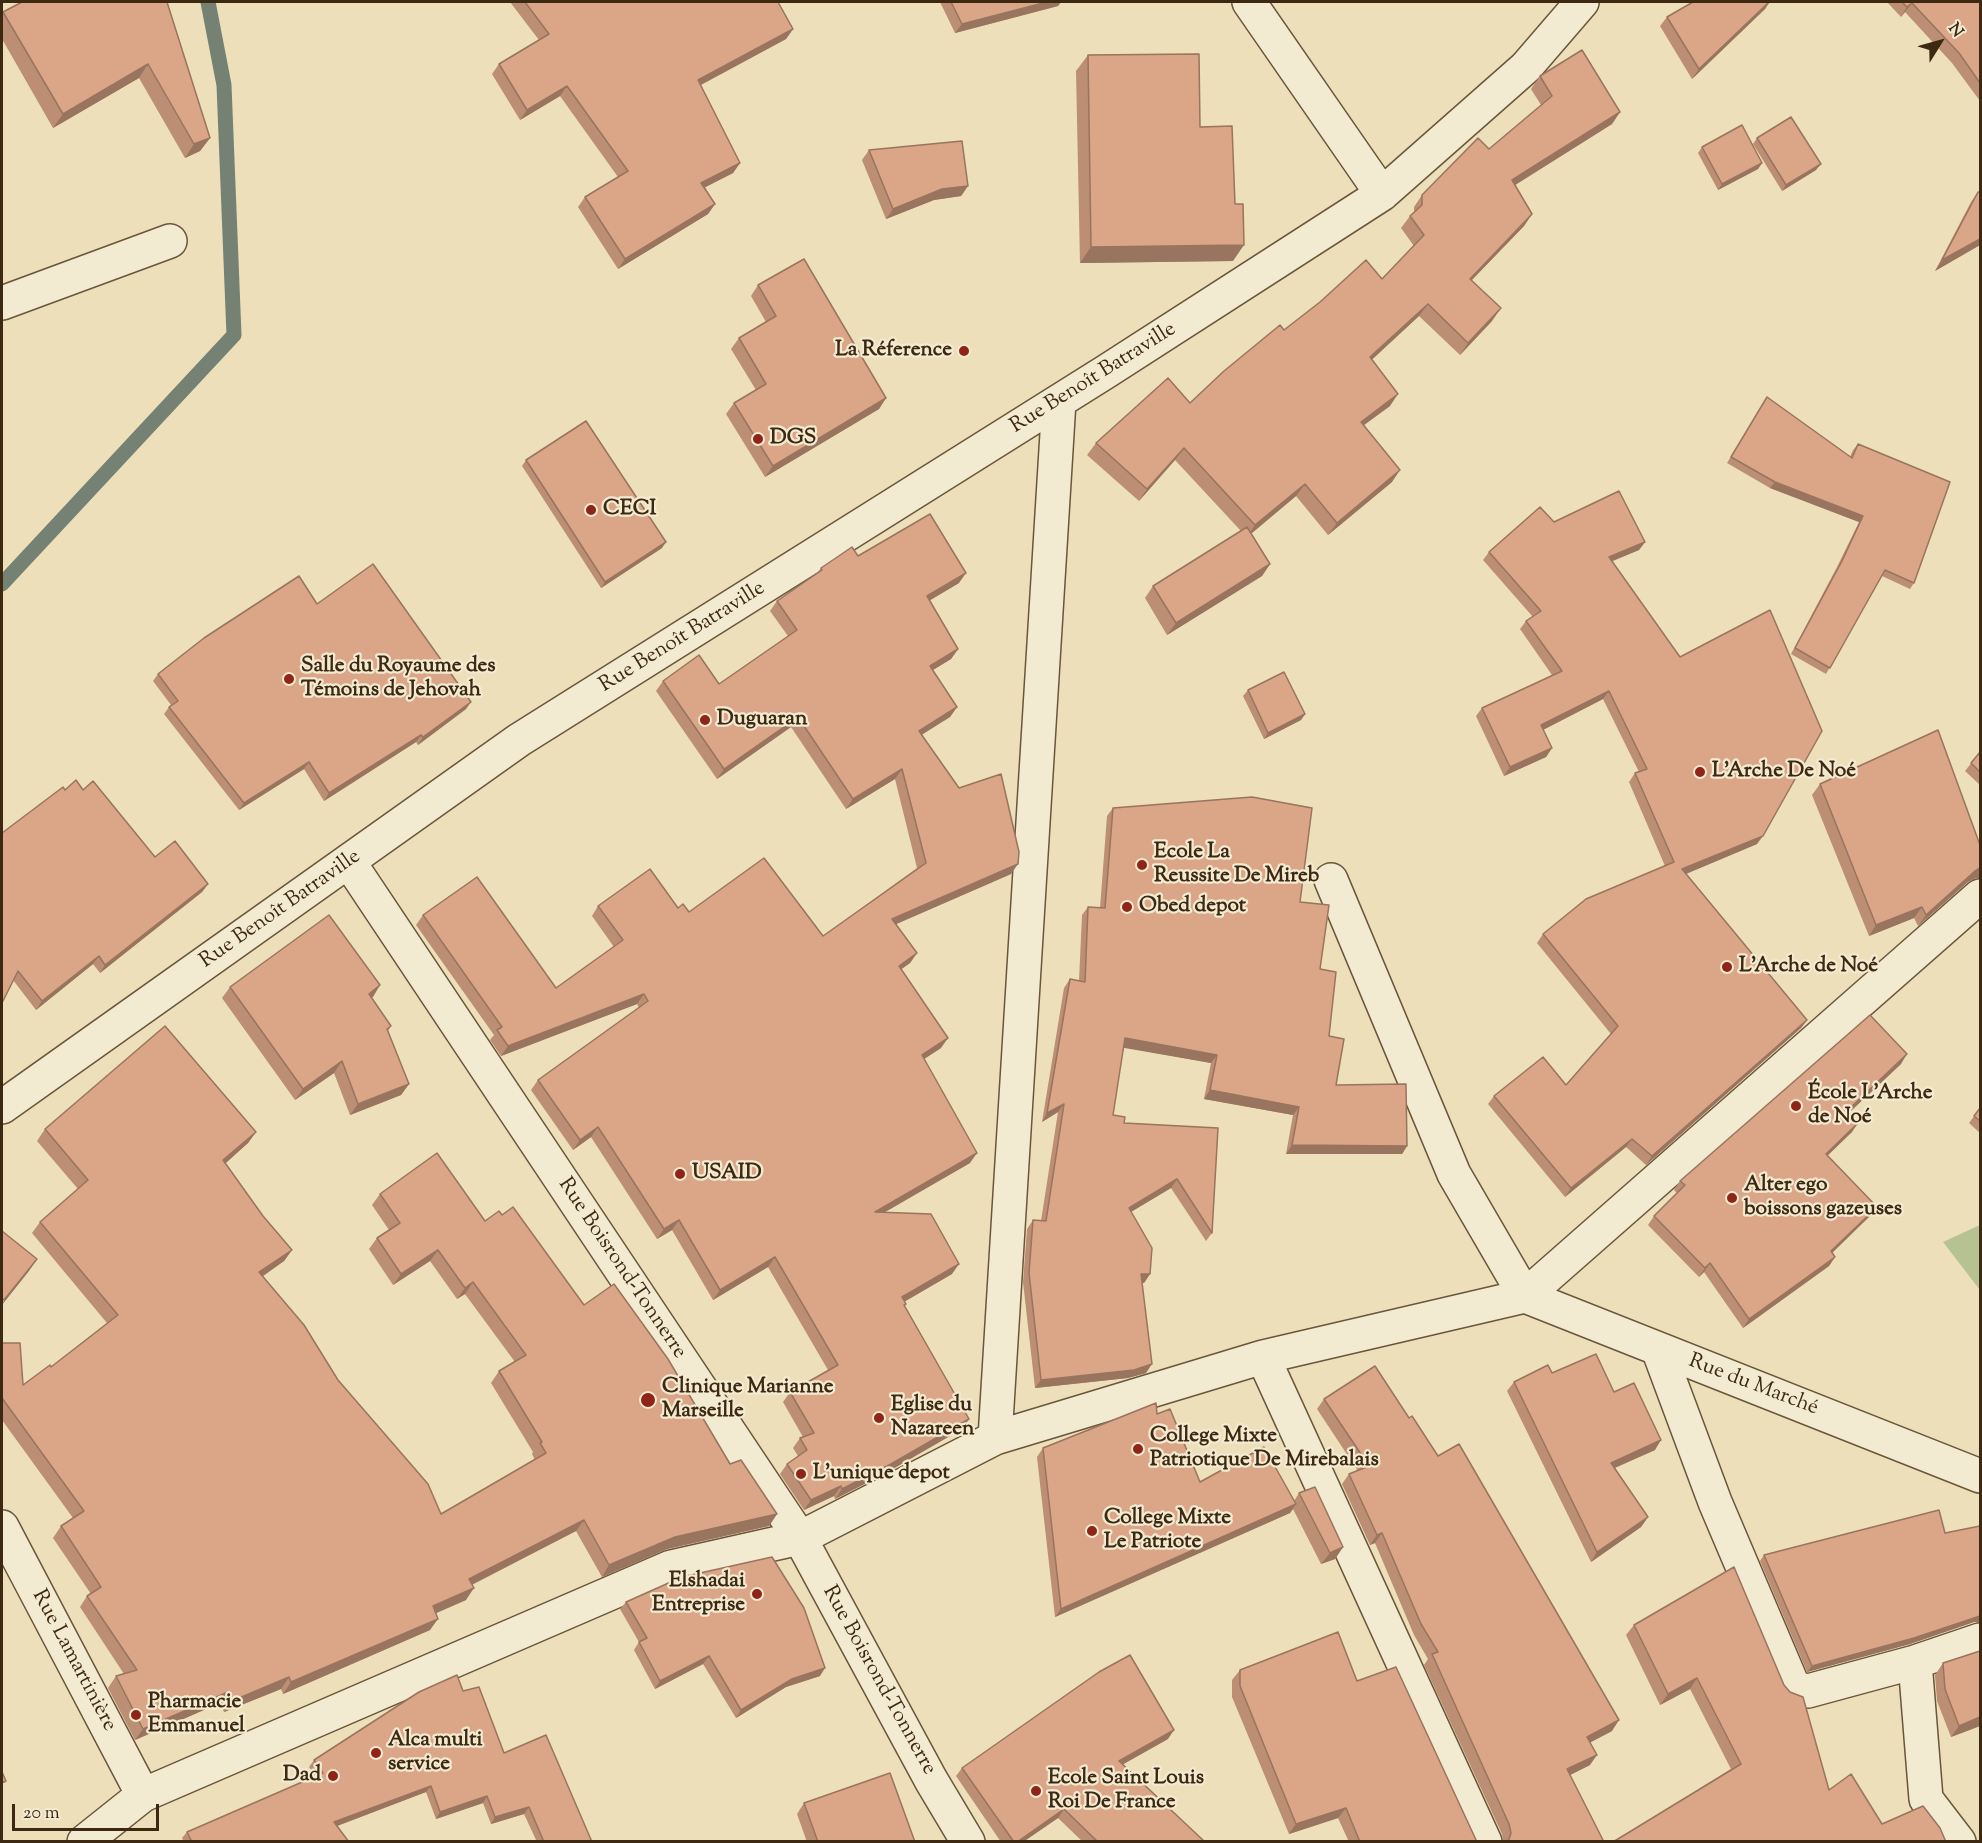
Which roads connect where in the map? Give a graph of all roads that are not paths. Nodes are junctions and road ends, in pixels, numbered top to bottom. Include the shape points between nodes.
1 (1249, 2) edge
2 (1582, 2) edge
3 (1382, 194) junction
4 (170, 241) dead end
5 (2, 303) edge
6 (1059, 401) junction
7 (349, 862) junction
8 (1331, 880) dead end
9 (1980, 896) edge
10 (2, 1107) edge
11 (1525, 1296) junction
12 (1658, 1348) junction
13 (1263, 1357) junction
14 (995, 1438) junction
15 (1980, 1476) edge
16 (2, 1527) edge
17 (800, 1538) junction
18 (1980, 1640) edge
19 (1915, 1662) junction
20 (143, 1795) junction
21 (84, 1842) edge
22 (968, 1842) edge
23 (1485, 1842) edge
24 (1959, 1842) edge

1 - 3 street
2 - 3 street, Rue Benoît Batraville via 1526,67
3 - 6 street, Rue Benoît Batraville
4 - 5 street
6 - 7 street, Rue Benoît Batraville via 519,740
6 - 14 street
7 - 10 street, Rue Benoît Batraville
7 - 17 street, Rue Boisrond-Tonnerre
8 - 11 street via 1454,1174
9 - 11 street
11 - 12 street, Rue du Marché
11 - 13 street
12 - 15 street, Rue du Marché
12 - 19 street via 1715,1503 1794,1688 1808,1691
13 - 14 street
13 - 23 street
14 - 17 street
16 - 20 street, Rue Lamartinière
17 - 20 street via 671,1567
17 - 22 street, Rue Boisrond-Tonnerre
18 - 19 street
19 - 24 street via 1926,1799
20 - 21 street

